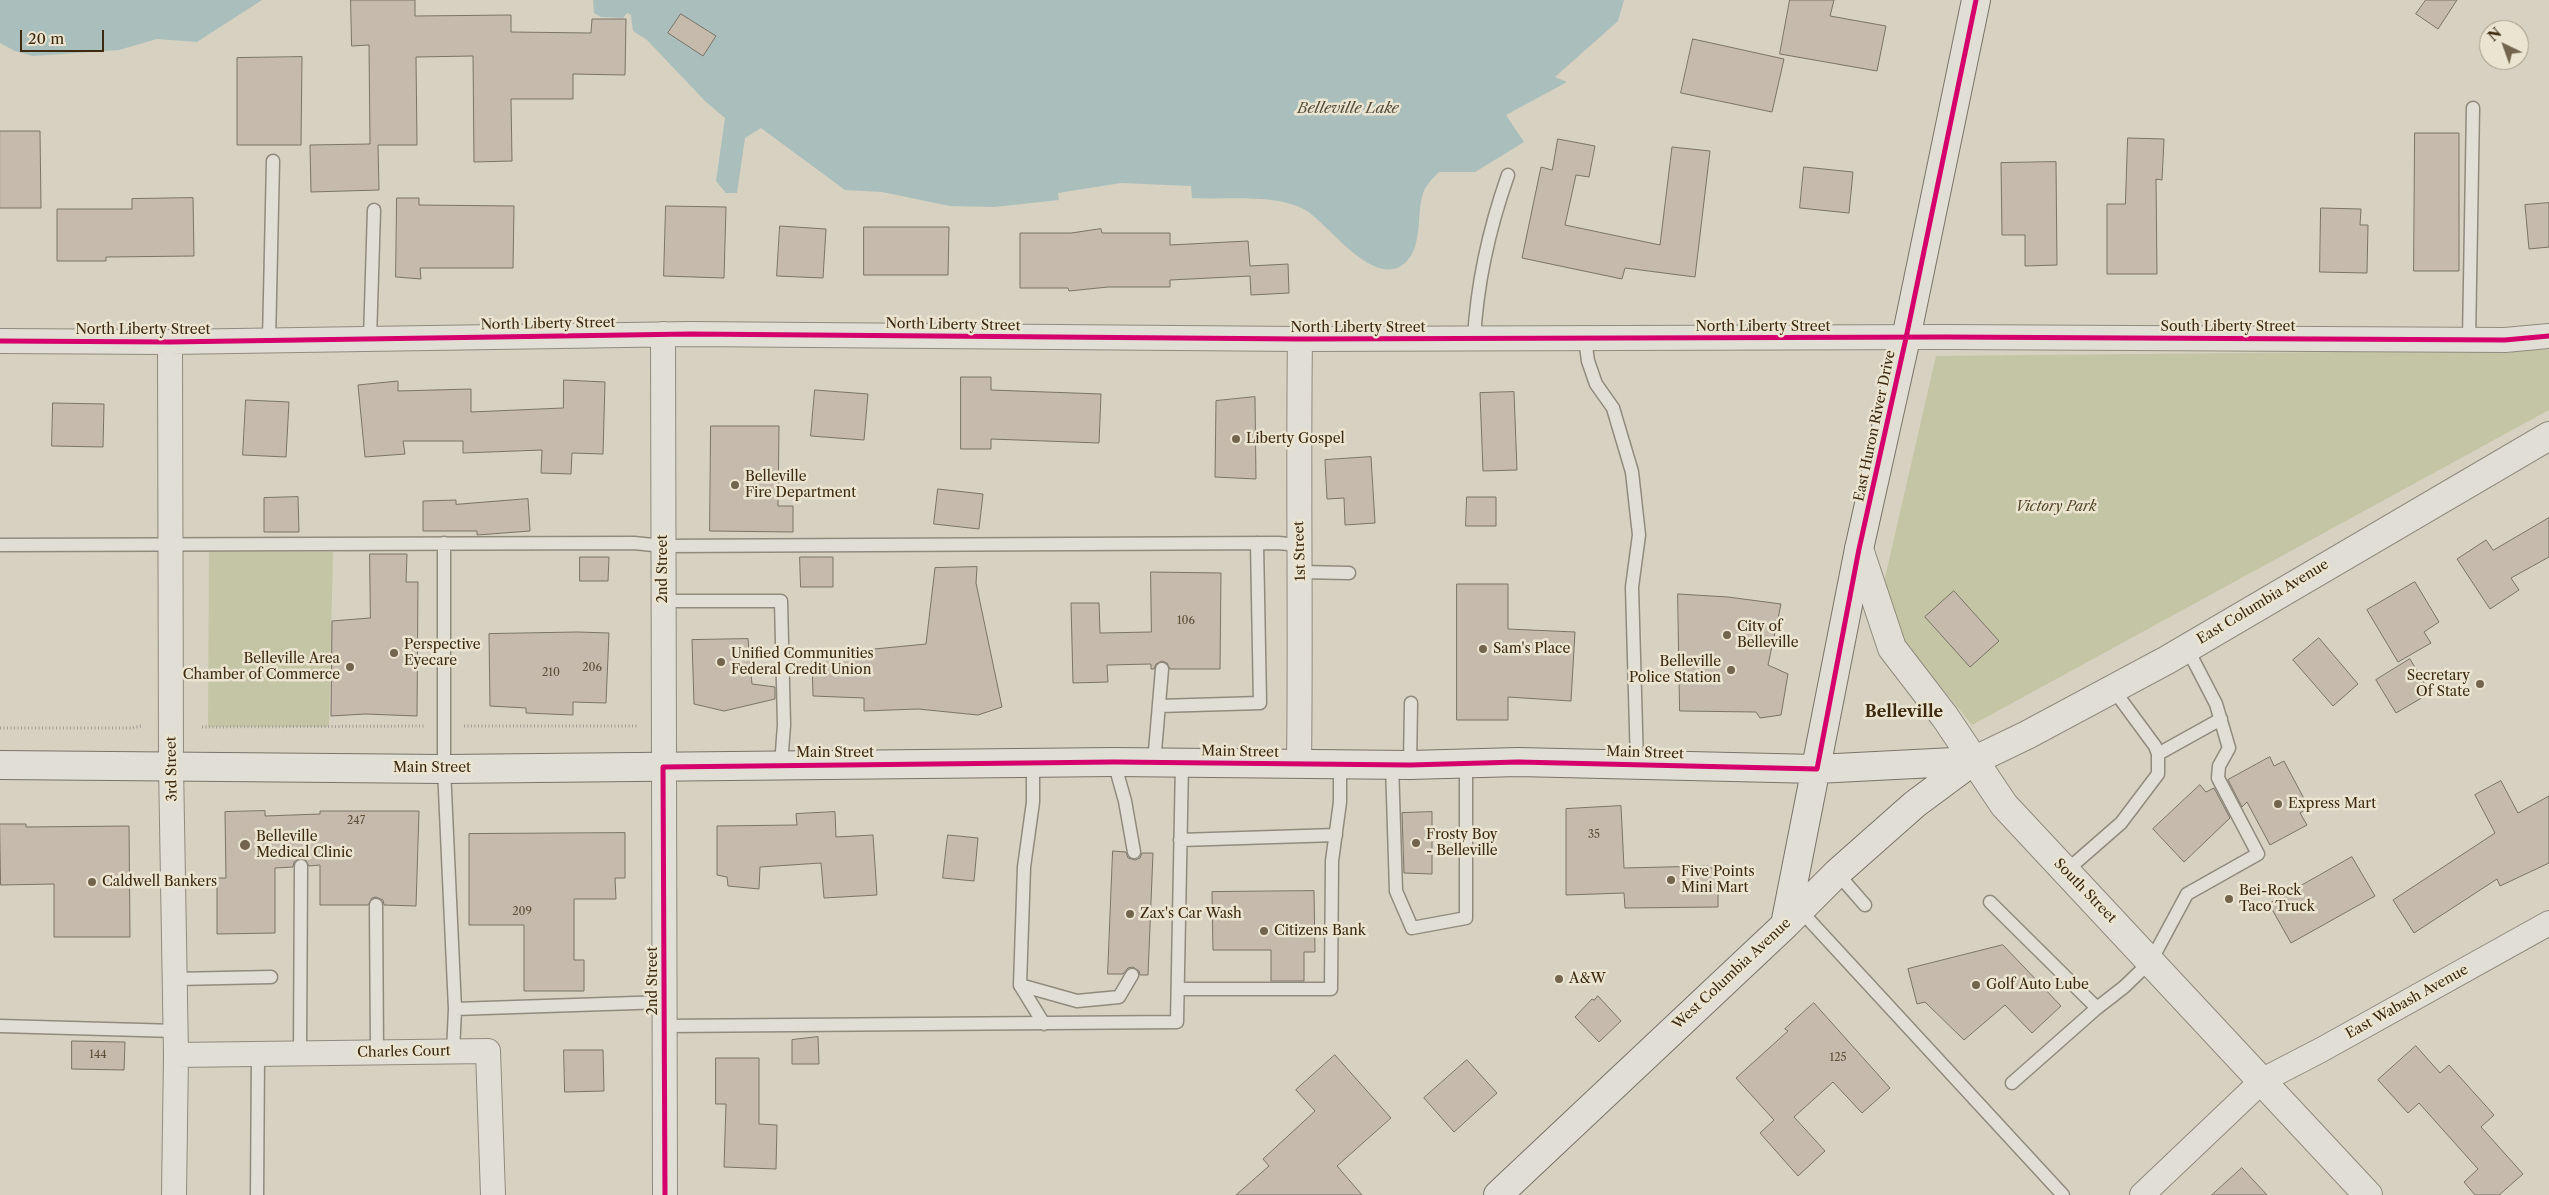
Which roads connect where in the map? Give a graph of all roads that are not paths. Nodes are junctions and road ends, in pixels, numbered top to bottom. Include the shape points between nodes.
1 (1976, 0) edge
2 (2473, 108) dead end
3 (273, 161) dead end
4 (1508, 175) dead end
5 (374, 210) dead end
6 (663, 334) junction
7 (2549, 336) edge
8 (1906, 338) junction
9 (370, 339) junction
10 (1300, 339) junction
11 (1474, 339) junction
12 (1585, 339) junction
13 (2469, 340) junction
14 (0, 341) edge
15 (269, 341) junction
16 (170, 342) junction
17 (2549, 436) edge
18 (444, 543) junction
19 (1258, 543) junction
20 (0, 545) edge
21 (171, 545) junction
22 (1300, 545) junction
23 (663, 546) junction
24 (1859, 549) junction
25 (1300, 572) junction
26 (1349, 573) dead end
27 (664, 602) junction
28 (2187, 648) junction
29 (1162, 670) dead end
30 (2113, 689) junction
31 (1411, 703) dead end
32 (1159, 706) junction
33 (2221, 718) junction
34 (2158, 754) junction
35 (1973, 761) junction
36 (1114, 762) junction
37 (1154, 762) junction
38 (1034, 763) junction
39 (1182, 763) junction
40 (1299, 764) junction
41 (1340, 764) junction
42 (1401, 764) junction
43 (1466, 764) junction
44 (1638, 764) junction
45 (0, 765) edge
46 (171, 765) junction
47 (781, 765) junction
48 (663, 767) junction
49 (444, 769) junction
50 (1817, 769) junction
51 (1336, 835) junction
52 (1180, 840) junction
53 (1134, 852) dead end
54 (301, 866) dead end
55 (2066, 872) junction
56 (1837, 874) junction
57 (1990, 902) dead end
58 (376, 905) dead end
59 (1865, 905) dead end
60 (1793, 918) junction
61 (2549, 923) edge
62 (2151, 961) junction
63 (1132, 975) dead end
64 (272, 977) dead end
65 (175, 978) junction
66 (1020, 985) junction
67 (1178, 989) junction
68 (665, 1002) junction
69 (2097, 1008) junction
70 (455, 1009) junction
71 (1044, 1024) junction
72 (0, 1026) edge
73 (665, 1026) junction
74 (176, 1031) junction
75 (376, 1052) junction
76 (453, 1052) junction
77 (258, 1054) junction
78 (300, 1054) junction
79 (176, 1055) junction
80 (2263, 1080) junction
81 (2012, 1083) dead end
82 (174, 1195) edge
83 (257, 1195) edge
84 (493, 1195) edge
85 (665, 1195) edge
86 (1498, 1195) edge
87 (2063, 1195) edge
88 (2142, 1195) edge
89 (2368, 1195) edge

1 - 8 main road, East Huron River Drive
2 - 13 lane
3 - 15 lane
4 - 11 lane via 1493,217 1483,263
5 - 9 lane
6 - 9 street, North Liberty Street
6 - 10 street, North Liberty Street
6 - 23 street, 2nd Street
7 - 13 street, South Liberty Street
8 - 12 street, North Liberty Street
8 - 13 street, South Liberty Street
8 - 24 main road, East Huron River Drive
9 - 15 street, North Liberty Street
10 - 11 street, North Liberty Street
10 - 22 street, 1st Street
11 - 12 street, North Liberty Street
12 - 44 lane via 1596,384 1613,408 1632,472 1639,535 1632,588
14 - 16 street, North Liberty Street
15 - 16 street, North Liberty Street
16 - 21 street, 3rd Street
17 - 28 main road, East Columbia Avenue
18 - 21 lane
18 - 23 lane via 634,543
18 - 49 lane
19 - 22 lane
19 - 23 lane
19 - 32 lane via 1260,703
20 - 21 lane
21 - 46 street, 3rd Street
22 - 25 street, 1st Street
23 - 27 street, 2nd Street
24 - 35 main road, South Street via 1892,648
24 - 50 main road, East Huron River Drive
25 - 26 lane
25 - 40 street, 1st Street
27 - 47 lane via 781,601 784,725
27 - 48 street, 2nd Street
28 - 30 main road, East Columbia Avenue
28 - 33 lane
29 - 32 lane
30 - 34 lane
30 - 35 main road, East Columbia Avenue
31 - 42 lane
32 - 37 lane
33 - 34 lane
33 - 62 lane via 2229,748 2219,766 2218,778 2258,854 2187,894
34 - 55 lane via 2158,774 2121,823
35 - 50 main road, Main Street
35 - 55 main road, South Street via 2004,805
35 - 56 main road, West Columbia Avenue via 1915,804
36 - 37 main road, Main Street
36 - 38 main road, Main Street
36 - 53 lane
37 - 39 main road, Main Street
38 - 47 main road, Main Street
38 - 66 lane via 1034,802 1024,867
39 - 40 main road, Main Street
39 - 52 lane
40 - 41 main road, Main Street
41 - 42 main road, Main Street
41 - 51 lane
42 - 43 main road, Main Street
42 - 43 lane via 1396,890 1412,928 1466,918
43 - 44 main road, Main Street
44 - 50 main road, Main Street
45 - 46 main road, Main Street
46 - 49 main road, Main Street
46 - 65 street, 3rd Street
47 - 48 main road, Main Street
48 - 49 main road, Main Street
48 - 68 street, 2nd Street
49 - 70 lane
50 - 60 main road, East Huron River Drive
51 - 52 lane
51 - 67 lane via 1332,861 1331,990
52 - 67 lane
54 - 78 lane
55 - 62 main road, South Street
56 - 59 lane
56 - 60 main road, West Columbia Avenue
57 - 69 lane
58 - 75 lane
60 - 86 main road, West Columbia Avenue
60 - 87 lane
61 - 80 street, East Wabash Avenue
62 - 69 lane
62 - 80 main road, South Street
63 - 66 lane via 1119,997 1077,1000
64 - 65 lane
65 - 74 street, 3rd Street
66 - 71 lane
67 - 71 lane via 1177,1022
68 - 70 lane
68 - 73 street, 2nd Street
69 - 81 lane
70 - 76 lane
71 - 73 lane
72 - 74 lane
73 - 85 street, 2nd Street
74 - 79 street, 3rd Street
75 - 76 street, Charles Court
75 - 78 street, Charles Court
76 - 84 street, Charles Court via 488,1051
77 - 78 street, Charles Court
77 - 79 street, Charles Court
77 - 83 lane
79 - 82 street, 3rd Street
80 - 88 street, East Wabash Avenue
80 - 89 main road, South Street

